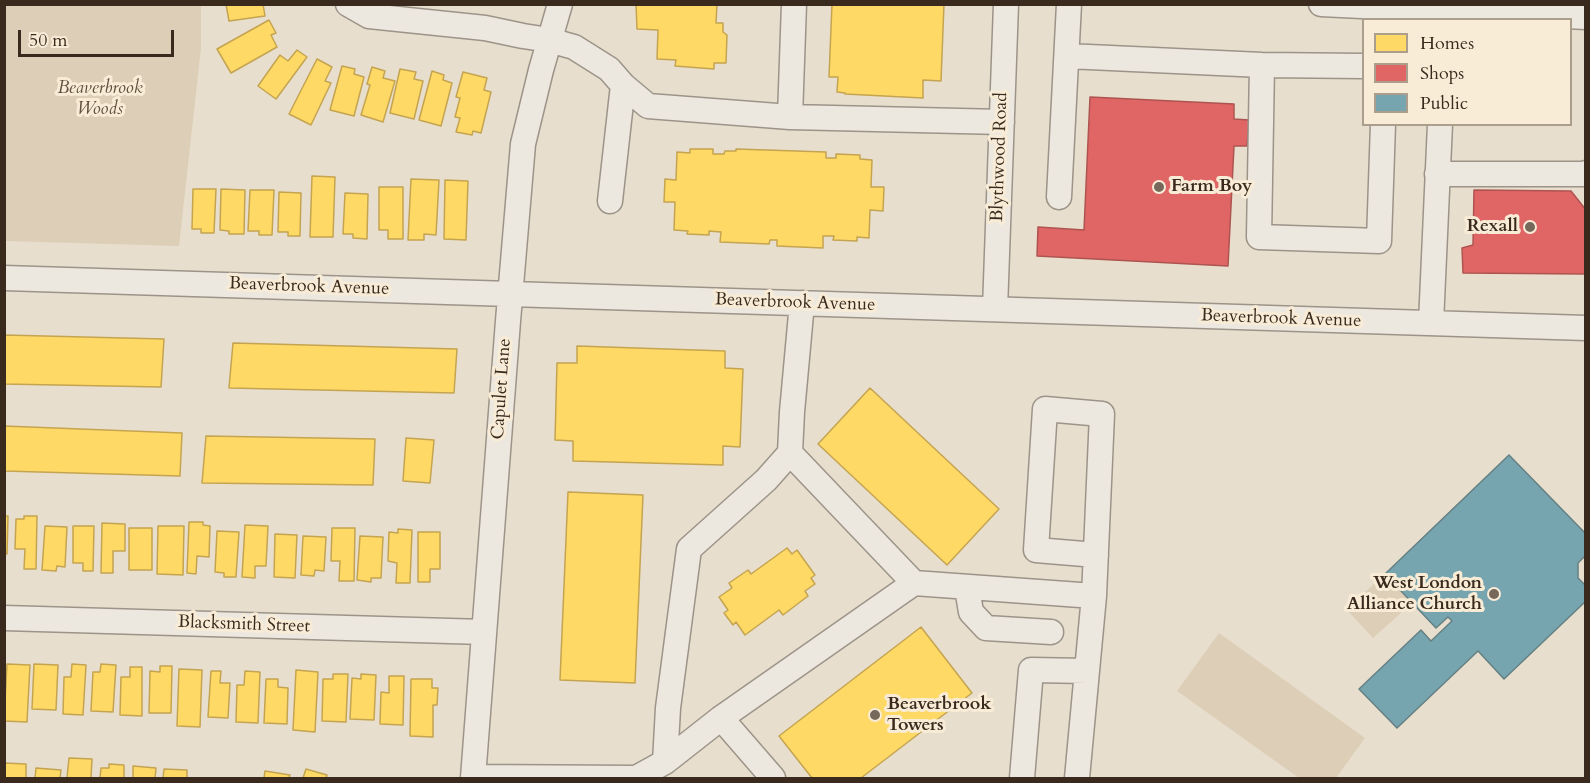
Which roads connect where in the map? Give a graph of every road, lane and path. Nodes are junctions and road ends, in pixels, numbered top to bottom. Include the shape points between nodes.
1 (348, 4) edge
2 (560, 4) edge
3 (794, 4) edge
4 (1006, 4) edge
5 (1069, 4) edge
6 (1320, 4) edge
7 (1436, 11) edge
8 (1531, 18) edge
9 (549, 40) junction
10 (1067, 57) junction
11 (1262, 65) junction
12 (1362, 66) edge
13 (623, 85) junction
14 (790, 117) junction
15 (1002, 122) junction
16 (1383, 126) edge
17 (1440, 126) edge
18 (1586, 173) edge
19 (1437, 174) junction
20 (1059, 197) dead end
21 (610, 201) dead end
22 (4, 278) edge
23 (510, 294) junction
24 (802, 303) junction
25 (995, 309) junction
26 (1431, 323) junction
27 (1586, 328) edge
28 (790, 453) junction
29 (1096, 555) junction
30 (914, 583) junction
31 (967, 588) junction
32 (1094, 596) junction
33 (4, 618) edge
34 (484, 632) junction
35 (1051, 632) dead end
36 (1087, 671) junction
37 (721, 718) junction
38 (665, 762) junction
39 (473, 778) edge
40 (773, 778) edge
41 (1022, 778) edge
42 (1077, 778) edge

1 - 9 street via 369,16 485,28
2 - 9 street, Capulet Lane
3 - 14 street
4 - 15 street, Blythwood Road
5 - 10 street
6 - 7 street
7 - 8 street
9 - 13 street via 574,47 609,69
9 - 23 street, Capulet Lane via 523,144
10 - 11 street
10 - 20 street
11 - 12 street
11 - 16 street via 1259,237 1379,241
13 - 14 street via 648,106
13 - 21 street
14 - 15 street
15 - 25 street, Blythwood Road
17 - 19 street
18 - 19 street
19 - 26 street
22 - 23 street, Beaverbrook Avenue
23 - 24 street, Beaverbrook Avenue
23 - 34 street, Capulet Lane
24 - 25 street, Beaverbrook Avenue
24 - 28 street
25 - 26 street, Beaverbrook Avenue
26 - 27 street, Beaverbrook Avenue
28 - 30 street
28 - 38 street via 766,480 689,549 668,708
29 - 29 street via 1102,414 1045,409 1036,550
29 - 32 street
30 - 31 street
30 - 37 street
31 - 32 street
31 - 35 street via 971,612 986,628
32 - 36 street
33 - 34 street, Blacksmith Street
34 - 39 street, Capulet Lane
36 - 41 street via 1031,670
36 - 42 street
37 - 38 street
37 - 40 street
38 - 39 street via 636,778

